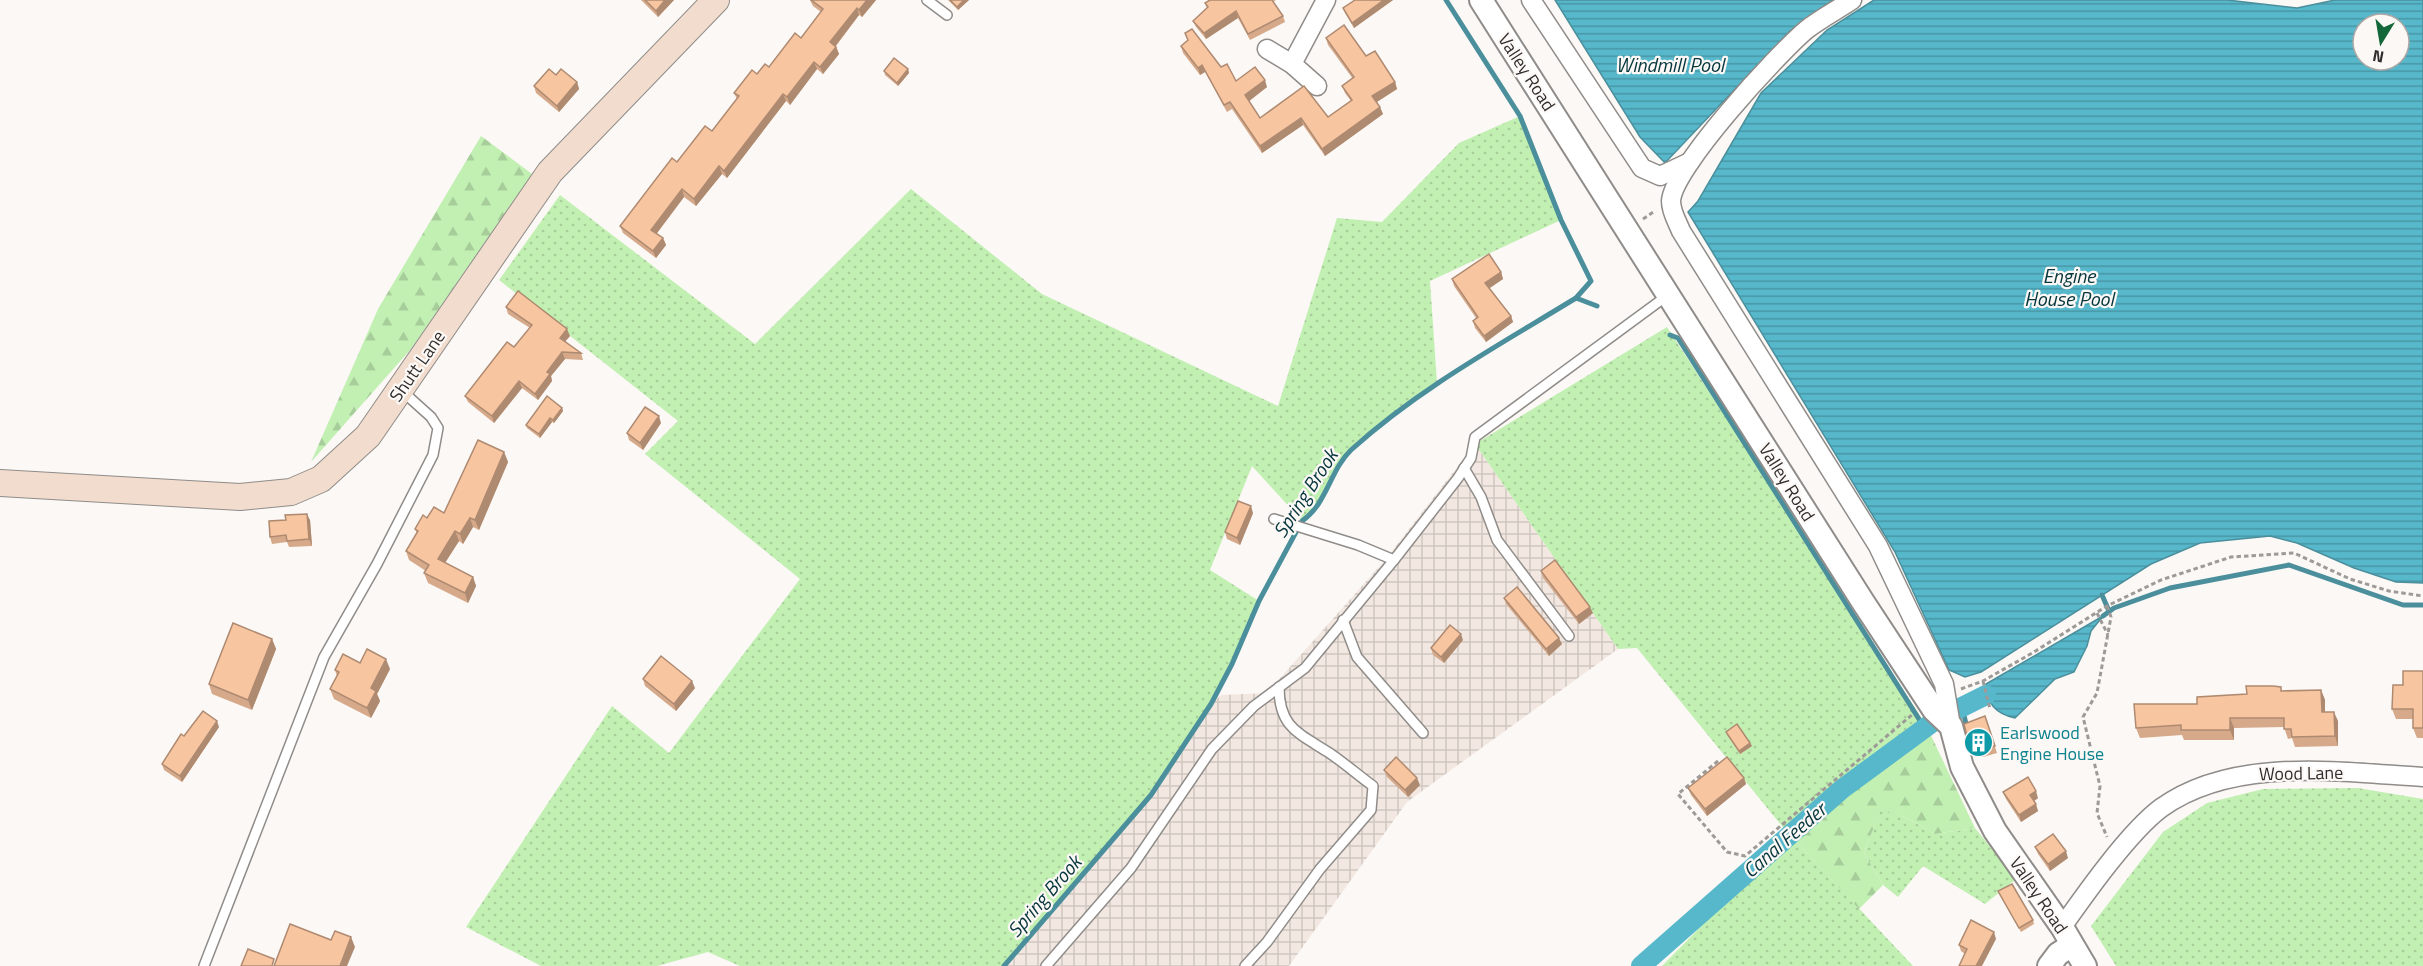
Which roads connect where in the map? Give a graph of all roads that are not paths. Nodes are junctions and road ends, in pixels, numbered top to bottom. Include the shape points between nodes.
1 (716, 0) edge
2 (927, 0) edge
3 (1326, 0) edge
4 (1481, 0) edge
5 (1531, 0) edge
6 (1852, 0) edge
7 (947, 15) dead end
8 (1267, 49) dead end
9 (1292, 64) junction
10 (1317, 86) dead end
11 (1691, 162) junction
12 (1668, 295) junction
13 (401, 390) junction
14 (1464, 468) junction
15 (0, 483) edge
16 (1274, 519) dead end
17 (1394, 560) junction
18 (1343, 620) junction
19 (1569, 636) dead end
20 (1279, 687) junction
21 (1951, 726) junction
22 (1423, 733) dead end
23 (2423, 777) edge
24 (2067, 936) junction
25 (204, 966) edge
26 (1046, 966) edge
27 (1245, 966) edge
28 (2049, 966) edge
29 (2085, 966) edge

1 - 13 main road, Shutt Lane via 550,172
2 - 7 lane
3 - 9 street
4 - 12 street, Valley Road
5 - 11 street via 1642,168 1660,176
6 - 11 street via 1808,28 1783,51
8 - 9 street
9 - 10 street
11 - 21 street via 1671,200 1681,231 1878,546 1946,695
12 - 14 lane via 1475,437 1471,458
12 - 21 street, Valley Road via 1869,612 1934,710
13 - 15 main road, Shutt Lane via 368,436 335,469 291,492 223,498
13 - 25 lane via 438,428 433,455 324,657
14 - 17 lane
14 - 19 lane via 1497,540
16 - 17 lane
17 - 18 lane
18 - 20 lane via 1305,668
18 - 22 lane via 1357,657
20 - 26 lane via 1254,706 1212,749 1131,868
20 - 27 lane via 1279,708 1298,735 1328,752 1372,786 1371,810
21 - 24 street, Valley Road via 1962,767 1995,831
23 - 24 street, Wood Lane via 2305,771 2252,774 2204,787 2169,804 2140,829 2116,857
24 - 28 street
24 - 29 street, Valley Road

